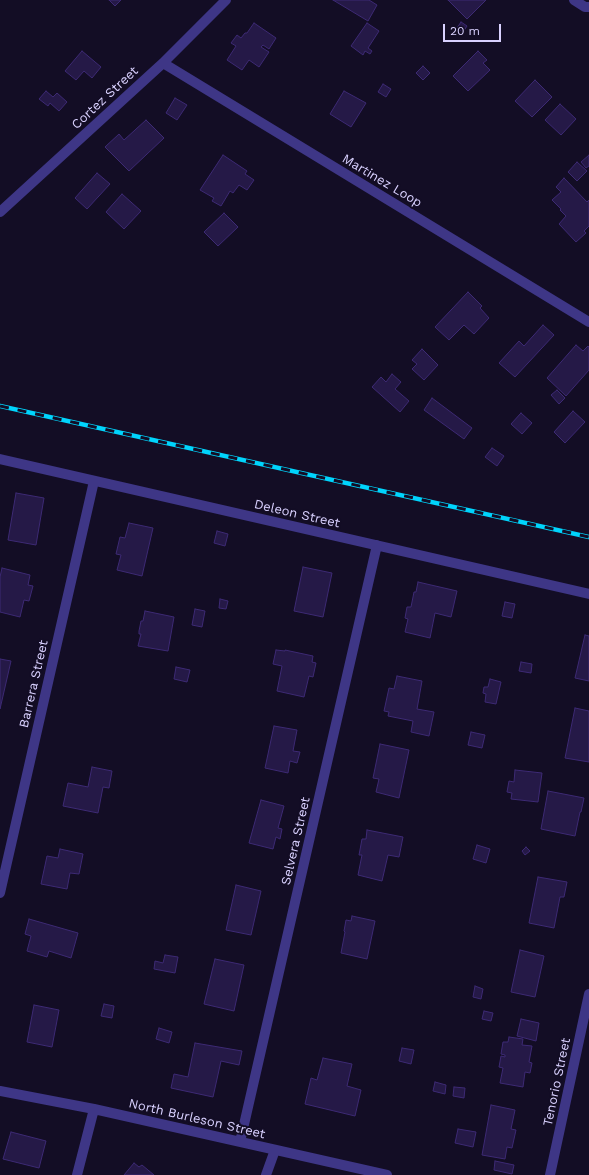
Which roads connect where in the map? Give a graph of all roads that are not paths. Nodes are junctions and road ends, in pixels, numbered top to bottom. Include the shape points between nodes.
1 (226, 0) edge
2 (574, 0) edge
3 (589, 7) edge
4 (163, 63) junction
5 (0, 212) edge
6 (589, 322) edge
7 (0, 459) edge
8 (94, 481) junction
9 (377, 545) junction
10 (589, 594) edge
11 (0, 894) edge
12 (589, 994) edge
13 (0, 1090) edge
14 (94, 1109) junction
15 (240, 1142) junction
16 (275, 1150) junction
17 (77, 1175) edge
18 (266, 1175) edge
19 (387, 1175) edge
20 (550, 1175) edge

1 - 4 street, Cortez Street
2 - 3 street
4 - 5 street, Cortez Street
4 - 6 street, Martinez Loop
7 - 8 street, Deleon Street
8 - 9 street, Deleon Street
8 - 11 street, Barrera Street
9 - 10 street, Deleon Street
9 - 15 street, Selvera Street
12 - 20 street, Tenorio Street
13 - 14 street, North Burleson Street
14 - 15 street, North Burleson Street
14 - 17 street
15 - 16 street, North Burleson Street
16 - 18 street
16 - 19 street, North Burleson Street

